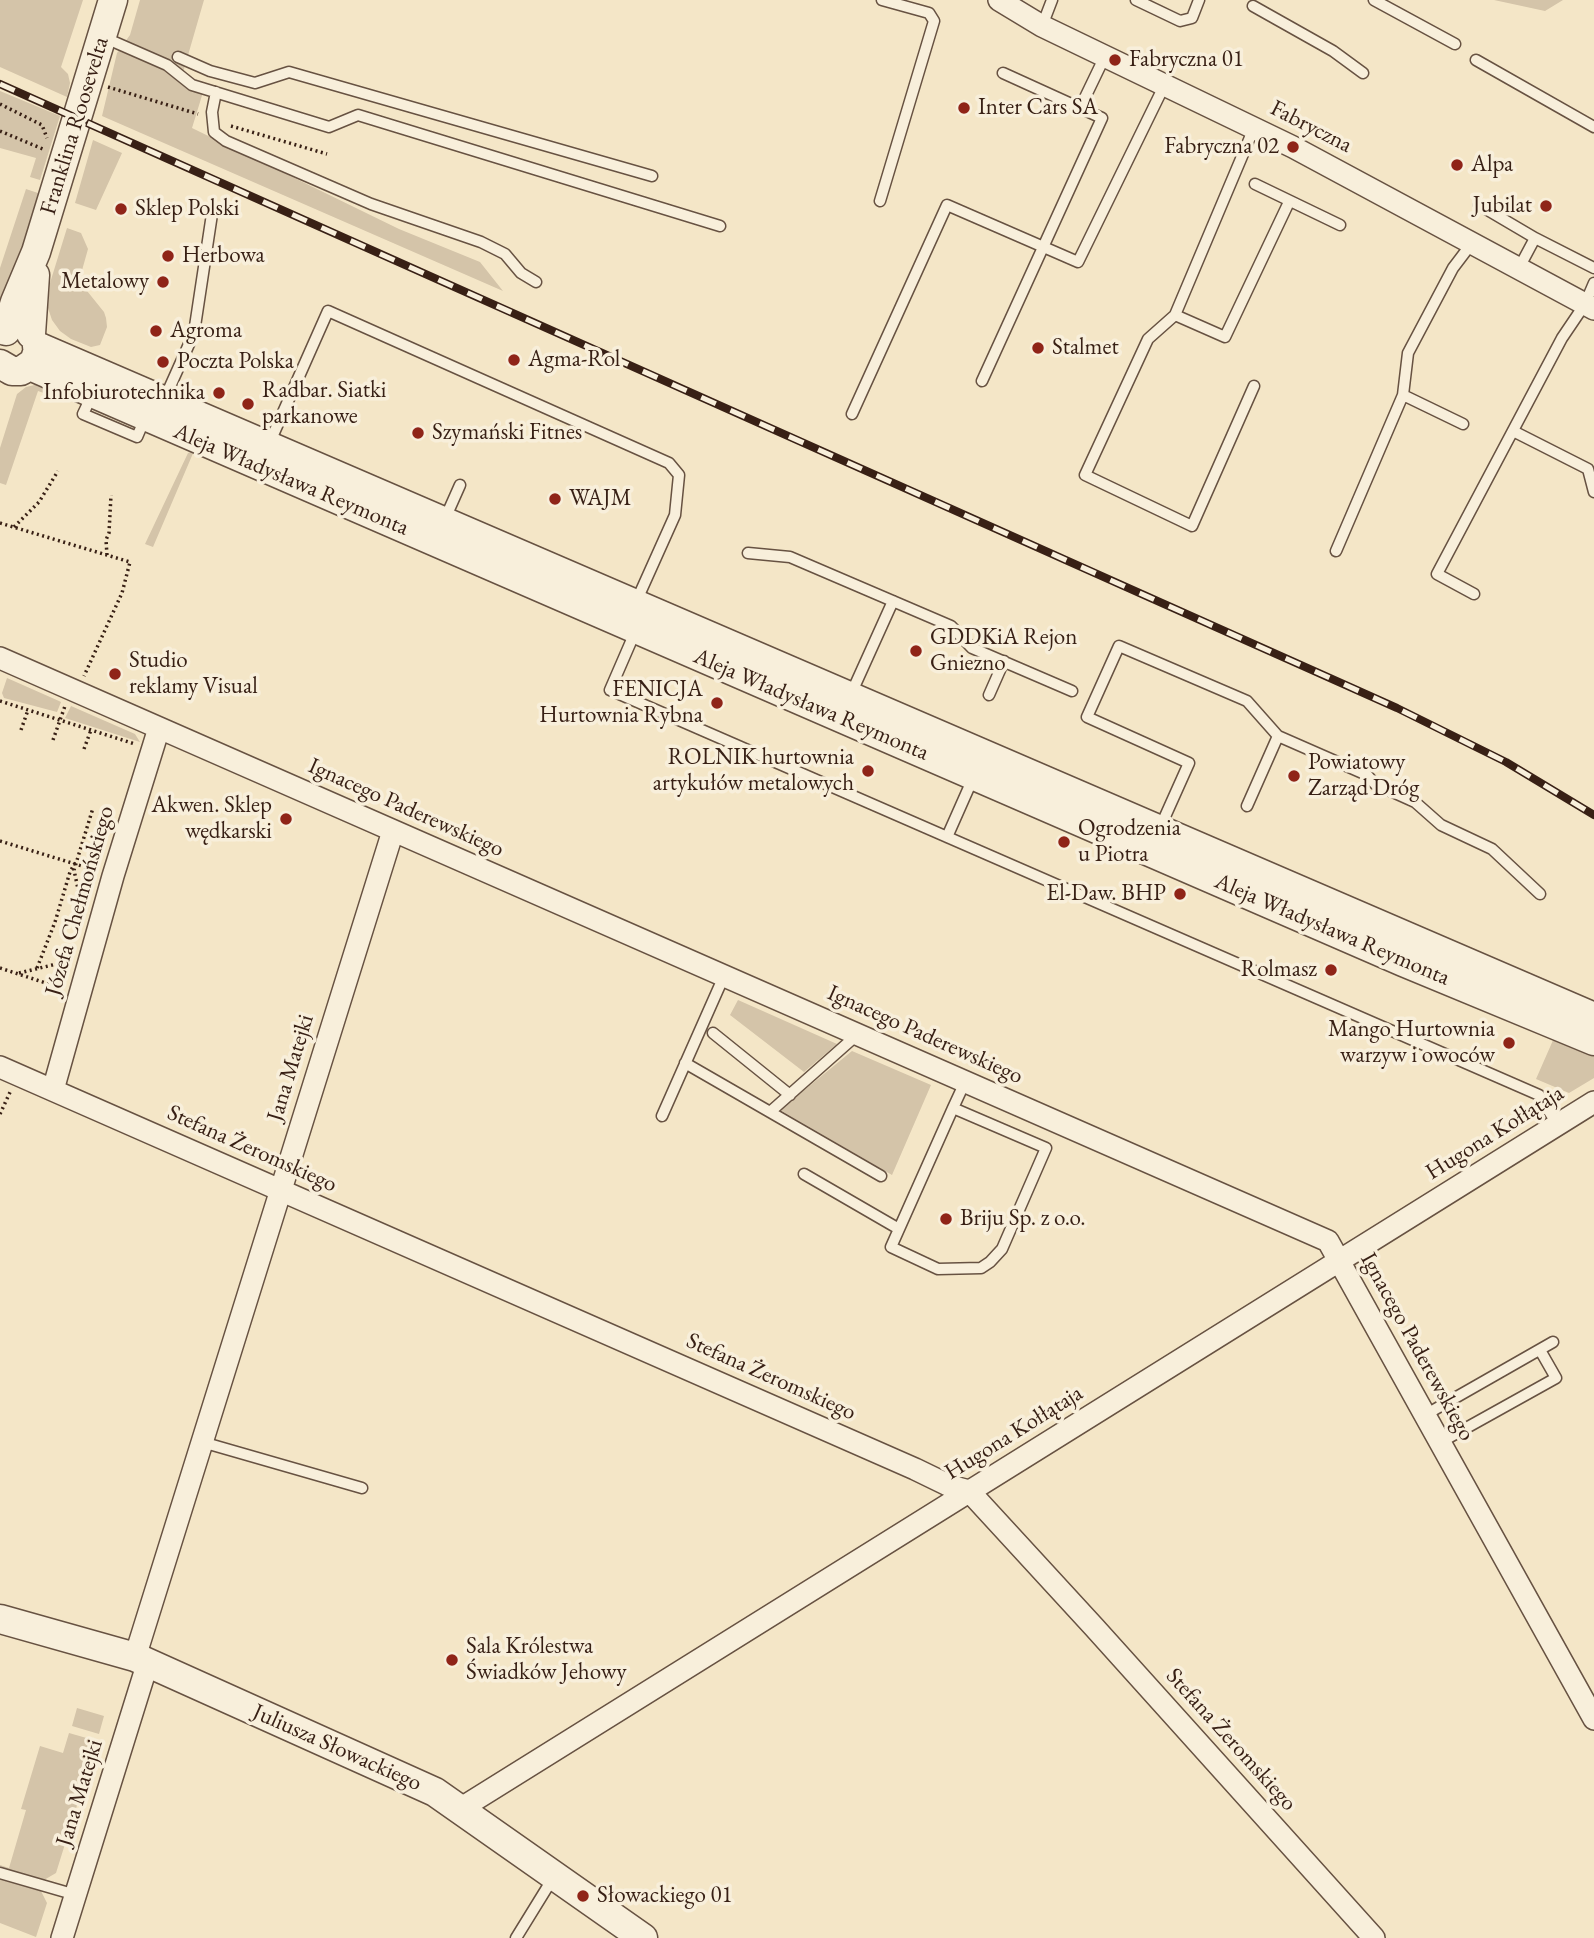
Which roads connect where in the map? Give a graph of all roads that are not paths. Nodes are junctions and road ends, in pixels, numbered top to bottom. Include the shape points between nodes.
1 (113, 0) edge
2 (882, 0) edge
3 (999, 0) edge
4 (1052, 0) edge
5 (1136, 0) edge
6 (1199, 0) edge
7 (1374, 0) edge
8 (1253, 6) dead end
9 (1042, 26) junction
10 (102, 36) junction
11 (1455, 44) dead end
12 (1105, 56) junction
13 (178, 57) dead end
14 (1476, 60) dead end
15 (1003, 73) dead end
16 (1363, 73) dead end
17 (1165, 84) junction
18 (216, 92) junction
19 (1080, 108) junction
20 (1594, 127) edge
21 (1254, 128) junction
22 (652, 176) dead end
23 (1255, 184) dead end
24 (880, 201) dead end
25 (1289, 202) junction
26 (1479, 205) dead end
27 (212, 214) dead end
28 (1340, 225) dead end
29 (720, 226) dead end
30 (1535, 237) junction
31 (1472, 243) junction
32 (1043, 247) junction
33 (1518, 268) junction
34 (1594, 268) edge
35 (536, 282) dead end
36 (1594, 283) edge
37 (1590, 306) edge
38 (1175, 315) junction
39 (16, 351) edge
40 (982, 381) dead end
41 (97, 384) junction
42 (1254, 386) dead end
43 (1403, 395) junction
44 (155, 405) junction
45 (852, 414) dead end
46 (1463, 425) dead end
47 (1513, 431) junction
48 (264, 455) junction
49 (460, 485) dead end
50 (1594, 492) edge
51 (444, 521) junction
52 (1336, 551) dead end
53 (748, 552) dead end
54 (1474, 594) dead end
55 (893, 601) junction
56 (639, 613) junction
57 (0, 658) edge
58 (1004, 661) junction
59 (1072, 691) dead end
60 (989, 695) dead end
61 (846, 707) junction
62 (159, 728) junction
63 (1278, 736) junction
64 (979, 764) junction
65 (1247, 806) dead end
66 (393, 831) junction
67 (947, 837) junction
68 (1154, 840) junction
69 (1539, 894) dead end
70 (1408, 950) junction
71 (723, 976) junction
72 (1594, 1017) edge
73 (713, 1033) dead end
74 (858, 1034) junction
75 (1594, 1041) edge
76 (685, 1063) junction
77 (0, 1067) edge
78 (965, 1082) junction
79 (53, 1090) junction
80 (790, 1095) junction
81 (1594, 1102) edge
82 (953, 1108) junction
83 (770, 1112) junction
84 (662, 1116) dead end
85 (1558, 1124) junction
86 (804, 1174) dead end
87 (881, 1176) dead end
88 (281, 1190) junction
89 (899, 1229) junction
90 (1339, 1262) junction
91 (1553, 1342) dead end
92 (1540, 1350) junction
93 (1425, 1415) junction
94 (202, 1442) junction
95 (1441, 1443) junction
96 (362, 1488) dead end
97 (969, 1491) junction
98 (0, 1619) edge
99 (141, 1660) junction
100 (1594, 1719) edge
101 (460, 1809) junction
102 (0, 1873) edge
103 (554, 1875) junction
104 (76, 1895) junction
105 (62, 1938) edge
106 (516, 1938) edge
107 (643, 1938) edge
108 (1374, 1938) edge

1 - 10 street, Franklina Roosevelta
2 - 24 lane via 929,13 934,21
3 - 9 street, Fabryczna
4 - 9 lane
5 - 6 lane via 1180,21 1192,18
7 - 11 lane
8 - 16 lane
9 - 12 street, Fabryczna
10 - 18 lane via 167,65 192,85
10 - 39 street, Franklina Roosevelta via 36,252
12 - 17 street, Fabryczna
12 - 19 lane
13 - 22 lane via 255,83 289,72
14 - 20 lane
15 - 19 lane
17 - 21 street, Fabryczna
17 - 32 lane via 1078,262
18 - 29 lane via 329,127 358,115
18 - 35 lane via 214,132 226,141 361,200 481,242 505,254
19 - 32 lane via 1102,118
21 - 31 street, Fabryczna
21 - 38 lane
23 - 25 lane
25 - 28 lane
25 - 38 lane via 1224,337
26 - 30 lane
27 - 44 lane via 194,333
30 - 33 lane
30 - 34 lane
31 - 33 street, Fabryczna
31 - 43 lane via 1453,268 1408,353
32 - 40 lane
32 - 45 lane via 947,205
33 - 37 street, Fabryczna
36 - 37 lane
37 - 47 lane via 1562,338
38 - 42 lane via 1149,339 1086,475 1192,526
39 - 41 street, Aleja Władysława Reymonta
39 - 41 street, Aleja Władysława Reymonta via 38,330
41 - 44 street, Aleja Władysława Reymonta
43 - 46 lane
43 - 52 lane
44 - 48 street, Aleja Władysława Reymonta
47 - 50 lane via 1588,469
47 - 54 lane via 1437,574
48 - 51 street, Aleja Władysława Reymonta
48 - 56 street, Aleja Władysława Reymonta
48 - 56 lane via 328,311 669,463 678,475 675,515
49 - 51 lane
51 - 56 street, Aleja Władysława Reymonta
53 - 55 lane via 790,557
55 - 58 lane via 951,626 972,648
55 - 61 lane
56 - 61 street, Aleja Władysława Reymonta
56 - 67 lane via 610,690
57 - 62 street, Ignacego Paderewskiego
58 - 59 lane
58 - 60 lane
61 - 64 street, Aleja Władysława Reymonta
62 - 66 street, Ignacego Paderewskiego
62 - 79 street, Józefa Chełmońskiego
63 - 65 lane
63 - 68 lane via 1247,701 1119,646 1087,717 1189,764
63 - 69 lane via 1415,802 1441,825 1492,849
64 - 67 lane
64 - 68 street, Aleja Władysława Reymonta
66 - 71 street, Ignacego Paderewskiego
66 - 88 street, Jana Matejki
67 - 85 lane via 1539,1095
68 - 70 street, Aleja Władysława Reymonta
70 - 72 street, Aleja Władysława Reymonta
70 - 75 street, Aleja Władysława Reymonta
71 - 74 street, Ignacego Paderewskiego
71 - 76 lane
73 - 80 lane
74 - 78 street, Ignacego Paderewskiego
74 - 80 lane
76 - 83 lane
76 - 84 lane
77 - 79 street, Stefana Żeromskiego
78 - 82 lane
78 - 90 street, Ignacego Paderewskiego via 1328,1241
79 - 88 street, Stefana Żeromskiego
80 - 83 lane
81 - 85 street, Hugona Kołłątaja
82 - 89 lane
82 - 89 lane via 1046,1147 1002,1249 981,1268 938,1269 891,1247
83 - 87 lane
85 - 90 street, Hugona Kołłątaja
86 - 89 lane
88 - 94 street, Jana Matejki
88 - 97 street, Stefana Żeromskiego
90 - 93 street, Ignacego Paderewskiego
90 - 97 street, Hugona Kołłątaja
91 - 92 lane
92 - 93 lane
92 - 95 lane via 1556,1378
93 - 95 street, Ignacego Paderewskiego
94 - 96 lane
94 - 99 street, Jana Matejki
95 - 100 street, Ignacego Paderewskiego
97 - 101 street, Hugona Kołłątaja
97 - 108 street, Stefana Żeromskiego
98 - 99 street, Juliusza Słowackiego
99 - 101 street, Juliusza Słowackiego via 435,1792
99 - 104 street, Jana Matejki
101 - 103 street, Juliusza Słowackiego
102 - 104 lane
103 - 106 lane
103 - 107 street, Juliusza Słowackiego
104 - 105 street, Jana Matejki

